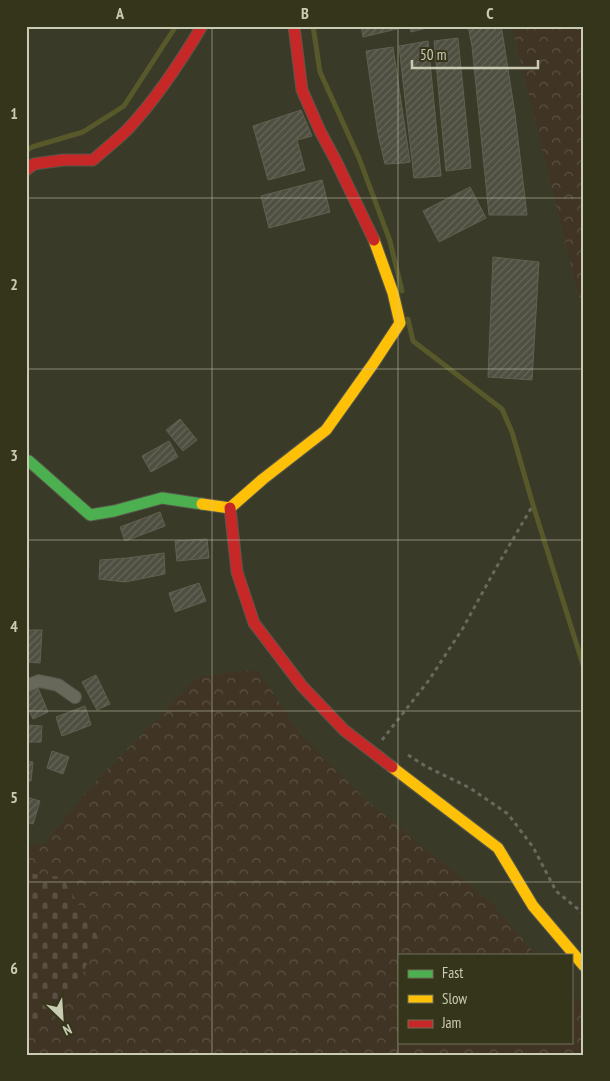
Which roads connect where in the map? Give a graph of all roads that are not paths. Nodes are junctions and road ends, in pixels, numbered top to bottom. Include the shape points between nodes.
1 (202, 26) edge
2 (294, 26) edge
3 (26, 170) edge
4 (26, 462) edge
5 (230, 508) junction
6 (26, 686) edge
7 (74, 697) dead end
8 (584, 966) edge

1 - 3 street via 160,92 93,160 34,164
2 - 5 street via 302,90 375,243 400,323 326,430
4 - 5 street via 29,461 90,515 162,498
5 - 8 street via 237,572 254,623 302,686 344,730 498,848 533,906
6 - 7 street via 39,681 58,685

